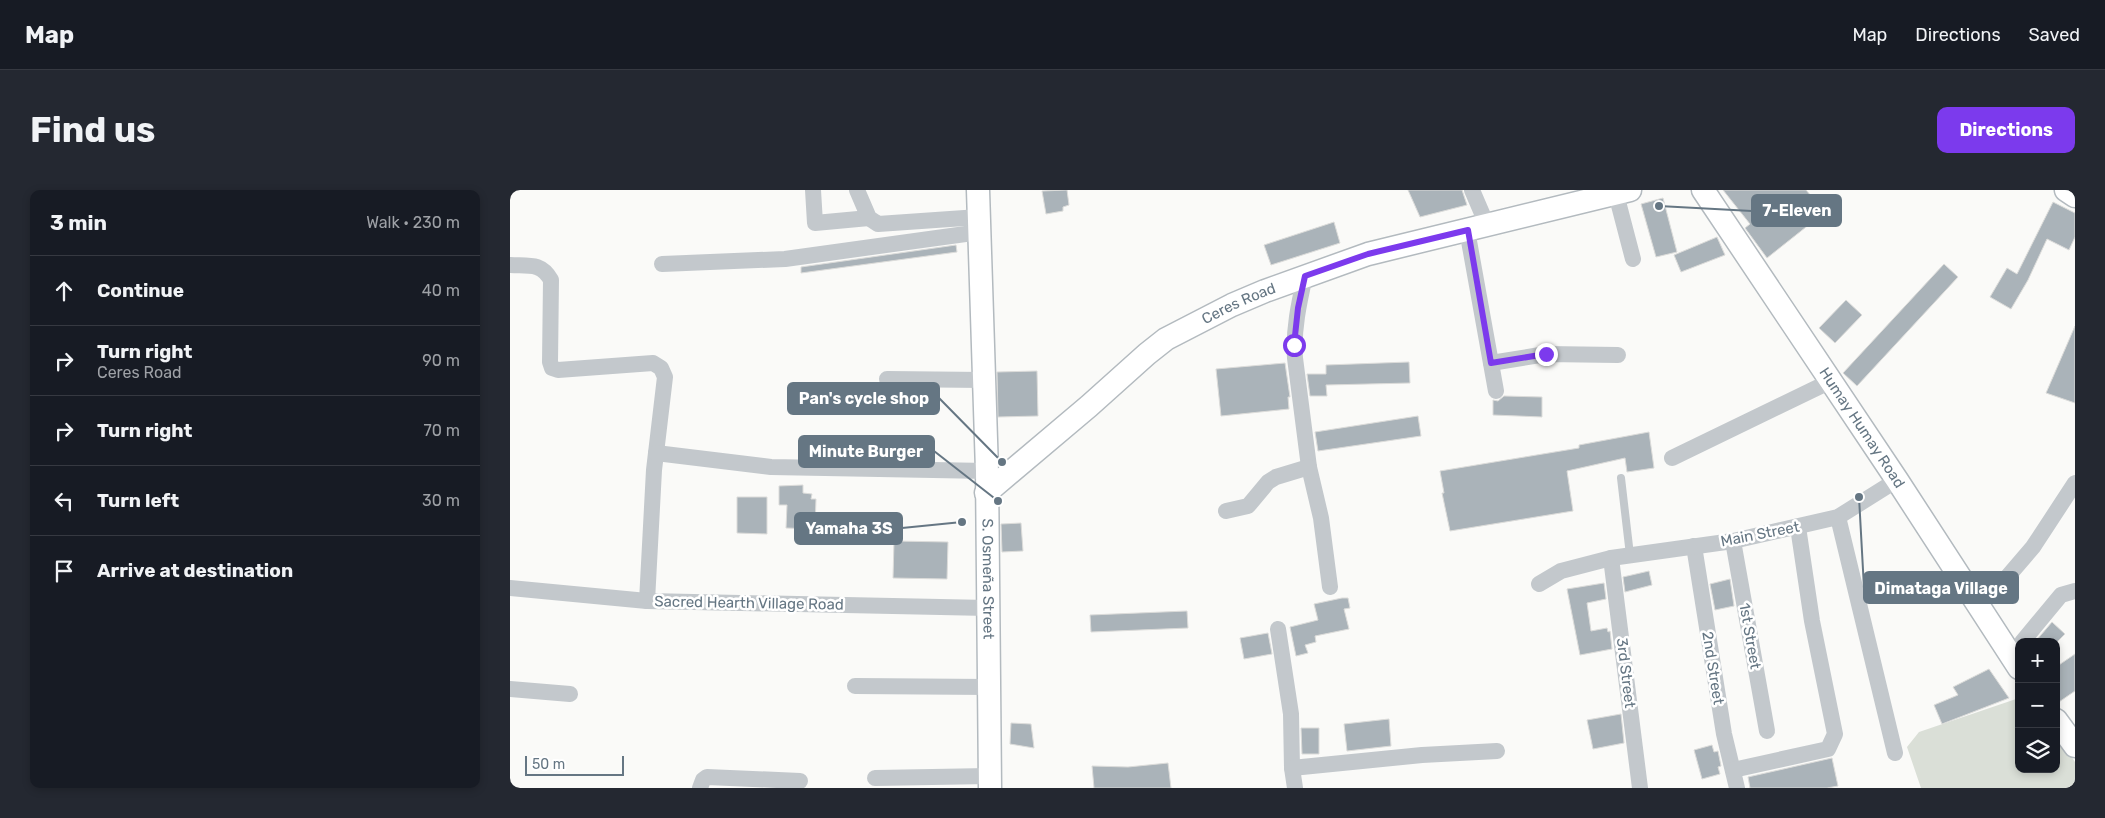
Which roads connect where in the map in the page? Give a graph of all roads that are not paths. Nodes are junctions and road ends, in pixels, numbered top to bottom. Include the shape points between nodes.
1 (813, 190) edge
2 (857, 190) edge
3 (978, 190) edge
4 (1472, 190) edge
5 (1702, 190) edge
6 (2066, 190) edge
7 (1623, 192) edge
8 (2075, 196) edge
9 (869, 218) junction
10 (979, 225) junction
11 (1477, 228) junction
12 (1633, 259) dead end
13 (662, 264) dead end
14 (510, 265) edge
15 (1305, 276) junction
16 (1618, 355) dead end
17 (1491, 363) junction
18 (887, 379) dead end
19 (984, 380) junction
20 (1831, 381) junction
21 (1496, 391) dead end
22 (656, 453) junction
23 (1672, 458) dead end
24 (1309, 467) junction
25 (1621, 478) dead end
26 (1898, 480) junction
27 (986, 482) junction
28 (2075, 483) edge
29 (1226, 511) dead end
30 (1838, 517) junction
31 (1798, 527) junction
32 (1733, 541) junction
33 (1694, 546) junction
34 (1630, 555) junction
35 (1612, 558) junction
36 (1539, 584) dead end
37 (1330, 587) dead end
38 (510, 588) edge
39 (2075, 591) edge
40 (1973, 600) junction
41 (647, 601) junction
42 (988, 608) junction
43 (1278, 629) dead end
44 (2028, 638) edge
45 (2015, 651) edge
46 (855, 686) dead end
47 (988, 687) junction
48 (510, 689) edge
49 (570, 694) dead end
50 (2060, 725) edge
51 (1767, 731) dead end
52 (2075, 746) edge
53 (1496, 751) dead end
54 (1895, 753) dead end
55 (1292, 768) junction
56 (1733, 770) junction
57 (875, 778) dead end
58 (800, 781) dead end
59 (989, 782) edge
60 (700, 788) edge
61 (1295, 788) edge
62 (1640, 788) edge
63 (1738, 788) edge

1 - 9 street via 815,223
2 - 9 street
3 - 10 street, S. Osmeña Street
4 - 11 street
5 - 20 street, Humay Humay Road
6 - 8 street
7 - 11 street, Ceres Road
7 - 12 street
9 - 10 street via 878,224
10 - 13 street via 785,259
10 - 19 street, S. Osmeña Street
11 - 15 street, Ceres Road via 1368,254
11 - 17 street
14 - 22 street via 540,267 551,280 552,368 653,363 661,368 665,377
15 - 24 street via 1294,345
15 - 27 street, Ceres Road via 1232,305 1166,339 1082,412
16 - 17 street via 1546,354
17 - 21 street
18 - 19 street
19 - 27 street, S. Osmeña Street
20 - 23 street
20 - 26 street, Humay Humay Road
22 - 27 street via 771,467
22 - 41 street
24 - 29 street via 1268,482 1248,506
24 - 37 street via 1321,518
25 - 34 lane
26 - 30 street, Main Street
26 - 40 street, Humay Humay Road
27 - 42 street, S. Osmeña Street
28 - 40 street via 2033,548 2003,582
30 - 31 street, Main Street
30 - 54 street
31 - 32 street, Main Street
31 - 56 street via 1812,621 1835,734 1828,749
32 - 33 street, Main Street
32 - 51 street, 1st Street
33 - 34 street, Main Street
33 - 56 street, 2nd Street via 1724,734
34 - 35 street, Main Street
35 - 36 street, Main Street via 1561,571
35 - 62 street, 3rd Street
38 - 41 street, Sacred Hearth Village Road
39 - 44 street via 2061,595
40 - 45 street, Humay Humay Road
41 - 42 street, Sacred Hearth Village Road
42 - 47 street, S. Osmeña Street
43 - 55 street via 1291,714
46 - 47 street
47 - 59 street, S. Osmeña Street
48 - 49 street
50 - 52 street
53 - 55 street
55 - 61 street
56 - 63 street, 2nd Street
57 - 59 street
58 - 60 street via 707,777

